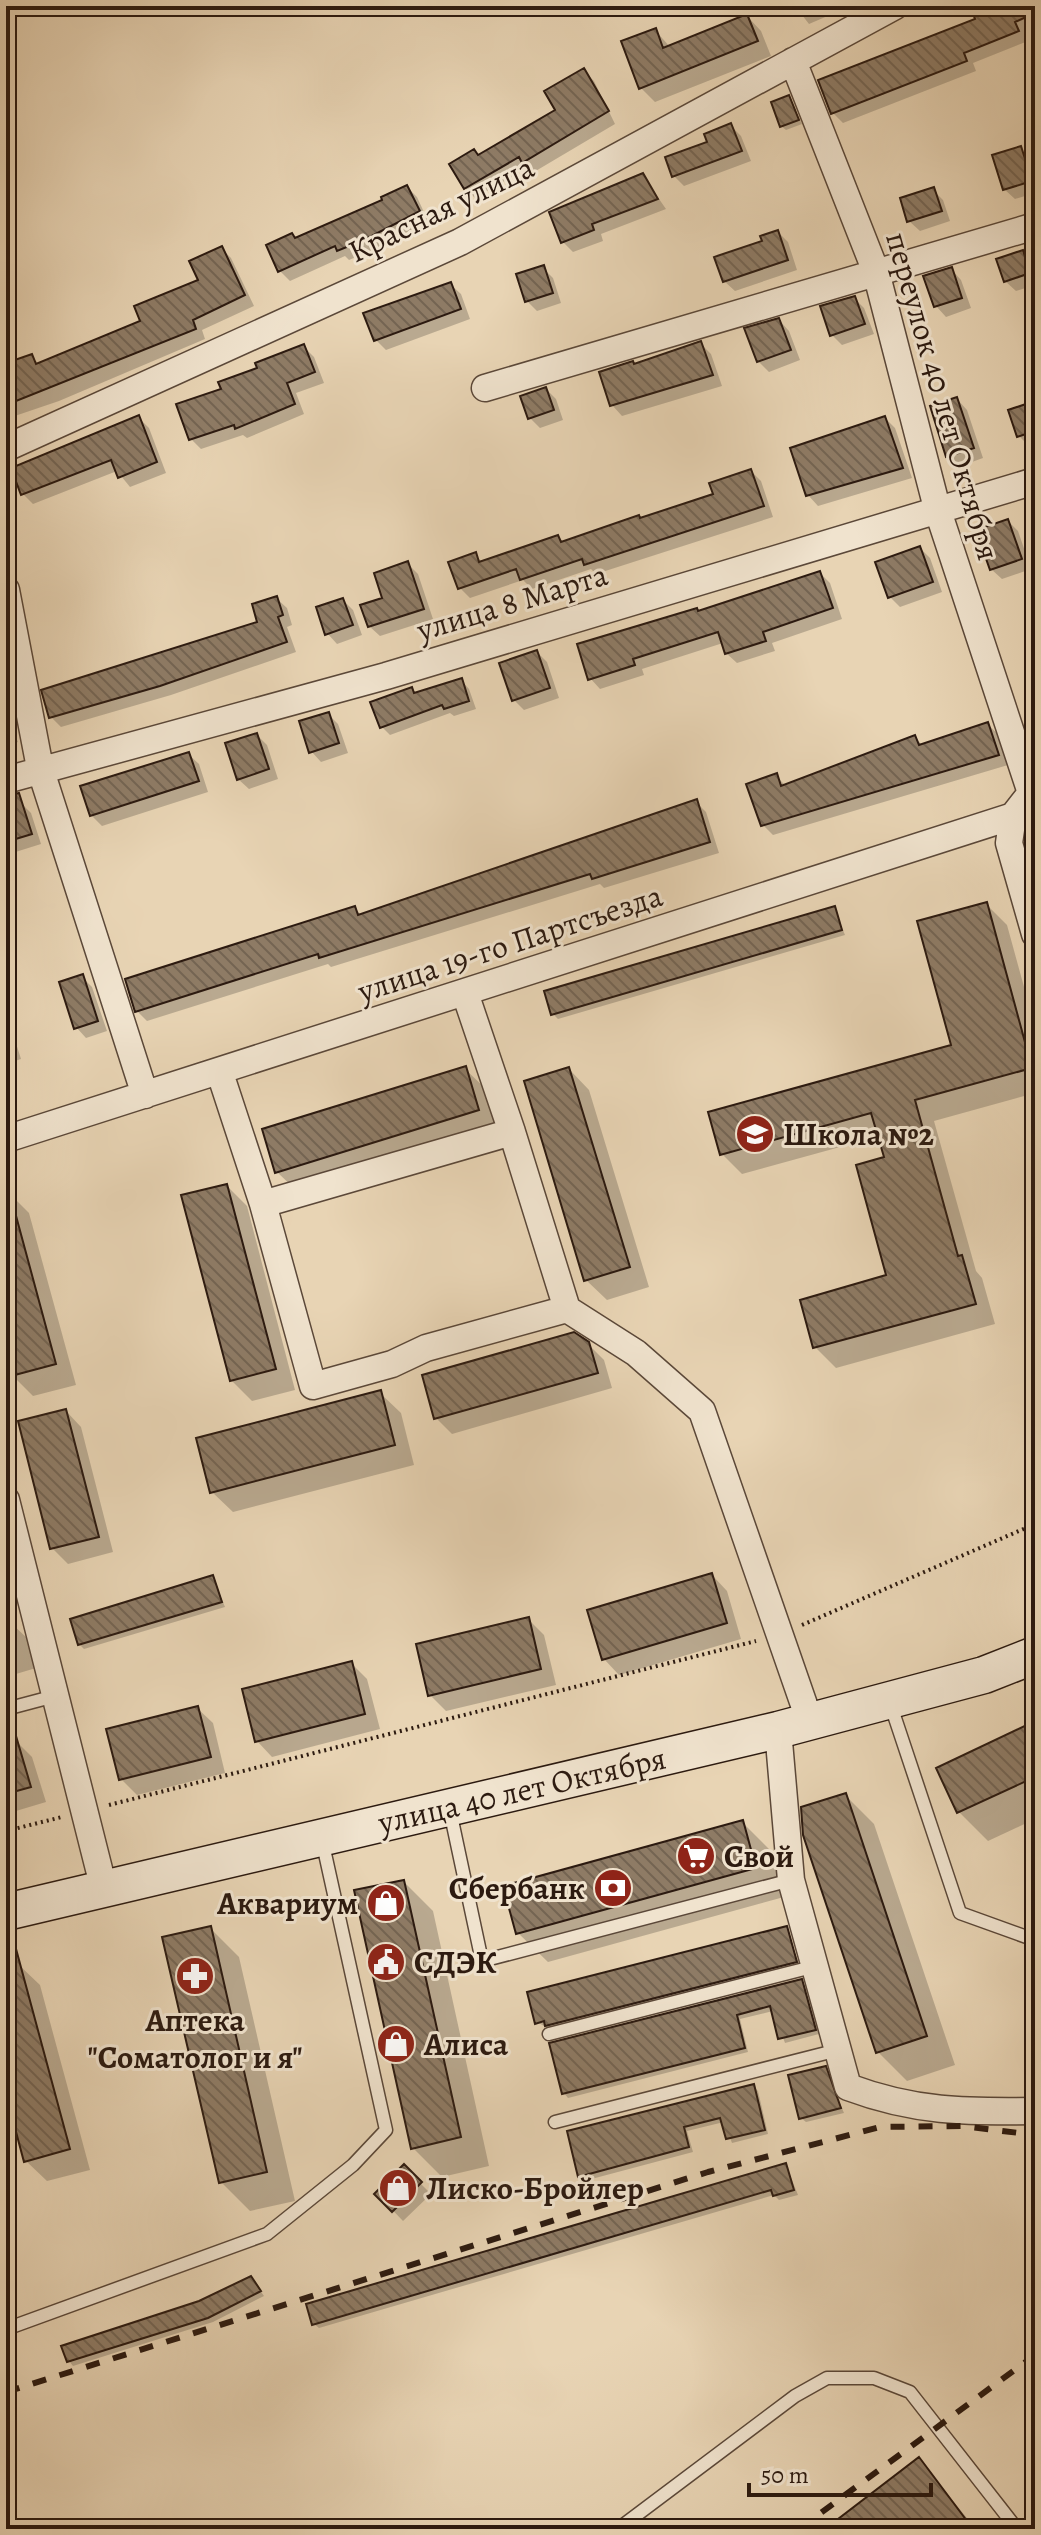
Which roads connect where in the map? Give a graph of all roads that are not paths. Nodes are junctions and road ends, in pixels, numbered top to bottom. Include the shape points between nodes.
1 (895, 6) edge
2 (793, 61) junction
3 (1035, 226) edge
4 (876, 272) junction
5 (485, 388) dead end
6 (6, 448) edge
7 (1035, 481) edge
8 (937, 508) junction
9 (6, 590) edge
10 (40, 768) junction
11 (6, 780) edge
12 (1024, 812) edge
13 (1035, 934) edge
14 (465, 993) junction
15 (220, 1073) junction
16 (145, 1095) junction
17 (512, 1132) junction
18 (6, 1139) edge
19 (263, 1204) junction
20 (567, 1309) junction
21 (6, 1500) edge
22 (1035, 1655) edge
23 (55, 1696) junction
24 (889, 1700) junction
25 (6, 1709) edge
26 (794, 1726) junction
27 (449, 1808) junction
28 (322, 1838) junction
29 (791, 1880) junction
30 (104, 1889) junction
31 (6, 1912) edge
32 (1035, 1940) edge
33 (816, 1966) junction
34 (549, 2034) dead end
35 (838, 2050) junction
36 (1035, 2111) edge
37 (555, 2122) dead end
38 (6, 2329) edge
39 (618, 2529) edge
40 (1017, 2529) edge

1 - 2 street, Красная улица
2 - 4 street, переулок 40 лет Октября
2 - 6 street, Красная улица via 460,242
3 - 4 street
4 - 5 street
4 - 8 street, переулок 40 лет Октября
7 - 8 street, улица 8 Марта
8 - 10 street, улица 8 Марта via 386,676
8 - 12 street, переулок 40 лет Октября via 1031,793
9 - 10 street
10 - 11 street, улица 8 Марта
10 - 16 street
12 - 13 street, переулок 40 лет Октября via 1009,843
12 - 14 street, улица 19-го Партсъезда
14 - 15 street, улица 19-го Партсъезда
14 - 17 street
15 - 16 street, улица 19-го Партсъезда
15 - 19 street
16 - 18 street, улица 19-го Партсъезда
17 - 19 street
17 - 20 street
19 - 20 street via 313,1386
20 - 26 street via 636,1353 702,1411 782,1634
21 - 23 street
22 - 24 main road, улица 40 лет Октября via 984,1675
23 - 25 lane
23 - 30 street
24 - 26 main road, улица 40 лет Октября
24 - 32 lane via 960,1913
26 - 27 main road, улица 40 лет Октября
26 - 29 street
27 - 28 main road, улица 40 лет Октября
27 - 29 lane via 482,1961
28 - 30 main road, улица 40 лет Октября
28 - 38 lane via 386,2130 353,2165 267,2234
29 - 33 street
30 - 31 main road, улица 40 лет Октября
33 - 34 lane
33 - 35 street
35 - 36 street via 848,2087 894,2104 969,2112
35 - 37 lane
39 - 40 lane via 795,2396 827,2378 874,2378 910,2392

